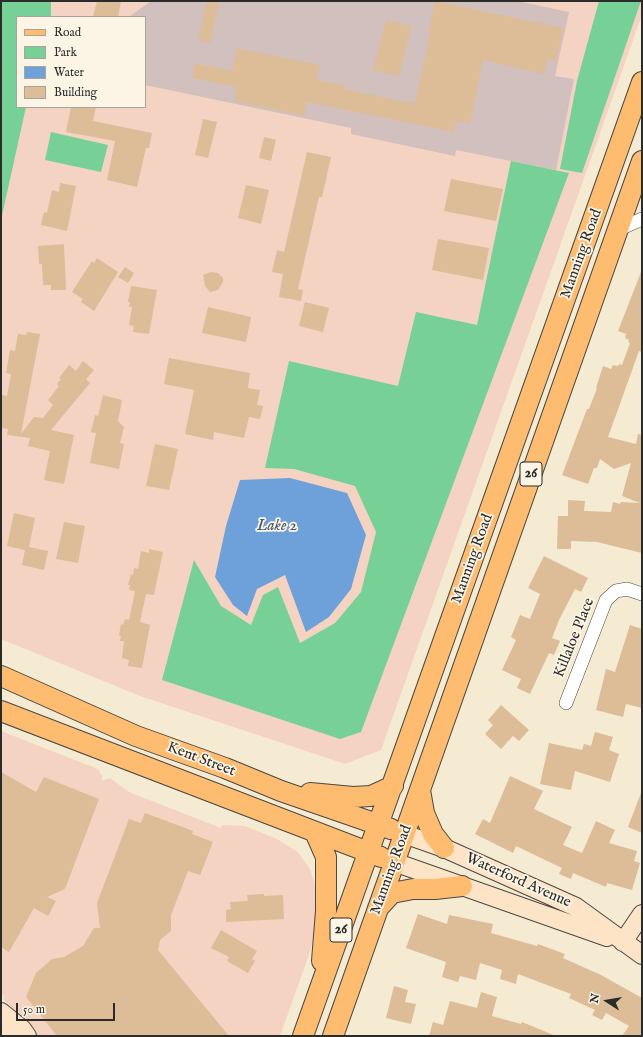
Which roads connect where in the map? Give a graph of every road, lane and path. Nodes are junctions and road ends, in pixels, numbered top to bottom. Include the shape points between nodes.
1 (642, 82) edge
2 (642, 161) edge
3 (642, 219) edge
4 (617, 230) junction
5 (642, 594) edge
6 (1, 676) edge
7 (566, 703) dead end
8 (1, 711) edge
9 (393, 786) junction
10 (420, 788) junction
11 (280, 791) junction
12 (380, 825) junction
13 (315, 832) junction
14 (404, 834) junction
15 (444, 848) junction
16 (370, 852) junction
17 (394, 862) junction
18 (462, 886) junction
19 (378, 908) junction
20 (642, 914) edge
21 (623, 942) junction
22 (642, 955) edge
23 (319, 987) junction
24 (1, 1012) edge
25 (1, 1028) edge
26 (9, 1036) edge
27 (27, 1036) edge
28 (304, 1036) edge
29 (333, 1036) edge

1 - 9 main road, Manning Road / 26
2 - 4 main road, Manning Road / 26
3 - 4 street
4 - 10 main road, Manning Road / 26
5 - 7 street, Killaloe Place via 627,589 616,591 606,600
6 - 11 main road, Kent Street via 136,736
8 - 13 main road, Kent Street
9 - 11 main road via 370,796 354,797
9 - 12 main road, Manning Road / 26
10 - 14 main road, Manning Road / 26
10 - 15 main road via 424,813 433,834
11 - 12 main road, Kent Street
12 - 14 main road, Kent Street
12 - 16 main road, Manning Road / 26
13 - 16 main road, Kent Street
13 - 23 main road via 326,857 326,911
14 - 15 street, Waterford Avenue
14 - 17 main road, Manning Road / 26
15 - 21 street, Waterford Avenue via 576,907
16 - 17 main road, Kent Street
16 - 23 main road, Manning Road / 26
17 - 18 street, Waterford Avenue
17 - 19 main road, Manning Road / 26
18 - 19 main road via 435,890 413,889 392,894
18 - 21 street, Waterford Avenue
19 - 29 main road, Manning Road / 26
20 - 21 street
21 - 22 street, Waterford Avenue
23 - 28 main road, Manning Road / 26
24 - 27 street
25 - 26 street

